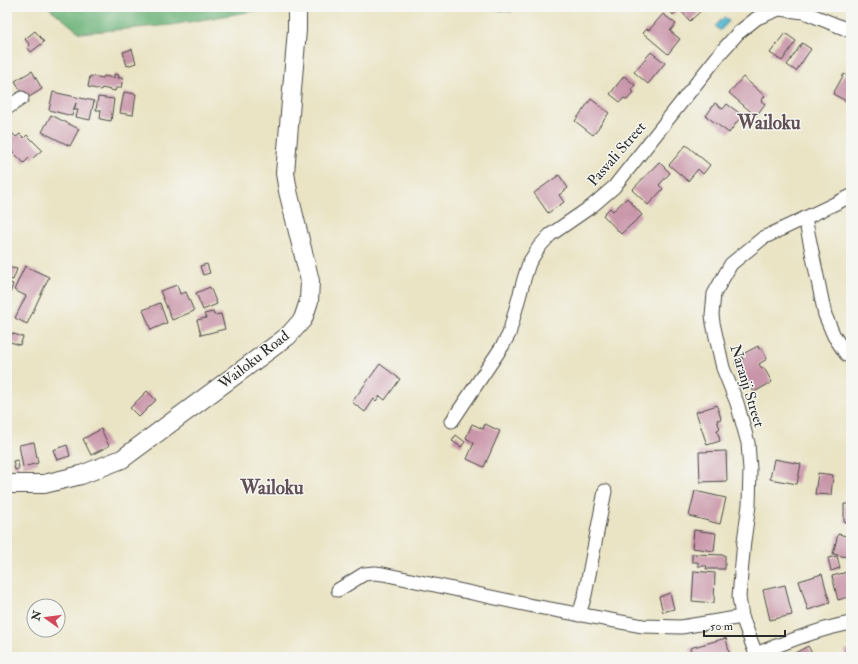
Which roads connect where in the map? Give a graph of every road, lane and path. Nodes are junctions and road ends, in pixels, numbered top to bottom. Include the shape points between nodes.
1 (297, 7) edge
2 (851, 31) edge
3 (22, 98) dead end
4 (7, 108) edge
5 (851, 196) edge
6 (805, 218) junction
7 (851, 358) edge
8 (452, 421) dead end
9 (7, 484) edge
10 (605, 491) dead end
11 (338, 590) dead end
12 (580, 615) junction
13 (742, 617) junction
14 (851, 622) edge
15 (756, 655) edge

1 - 9 street, Wailoku Road via 285,173 310,282 309,301 303,318 288,336 122,459 44,484
2 - 8 street, Pasvali Street via 804,12 779,9 757,18 738,33 614,187 550,235 539,247 529,263 509,334
3 - 4 street
5 - 6 street, Naranji Street
6 - 7 street via 825,315 834,336
6 - 13 street, Naranji Street via 763,238 744,252 731,264 714,294 712,315 722,368 737,403 748,443 749,505 739,596
10 - 12 street
11 - 12 street via 364,574 375,573
12 - 13 street via 642,626 666,627
13 - 15 street, Naranji Street
14 - 15 street via 817,631

